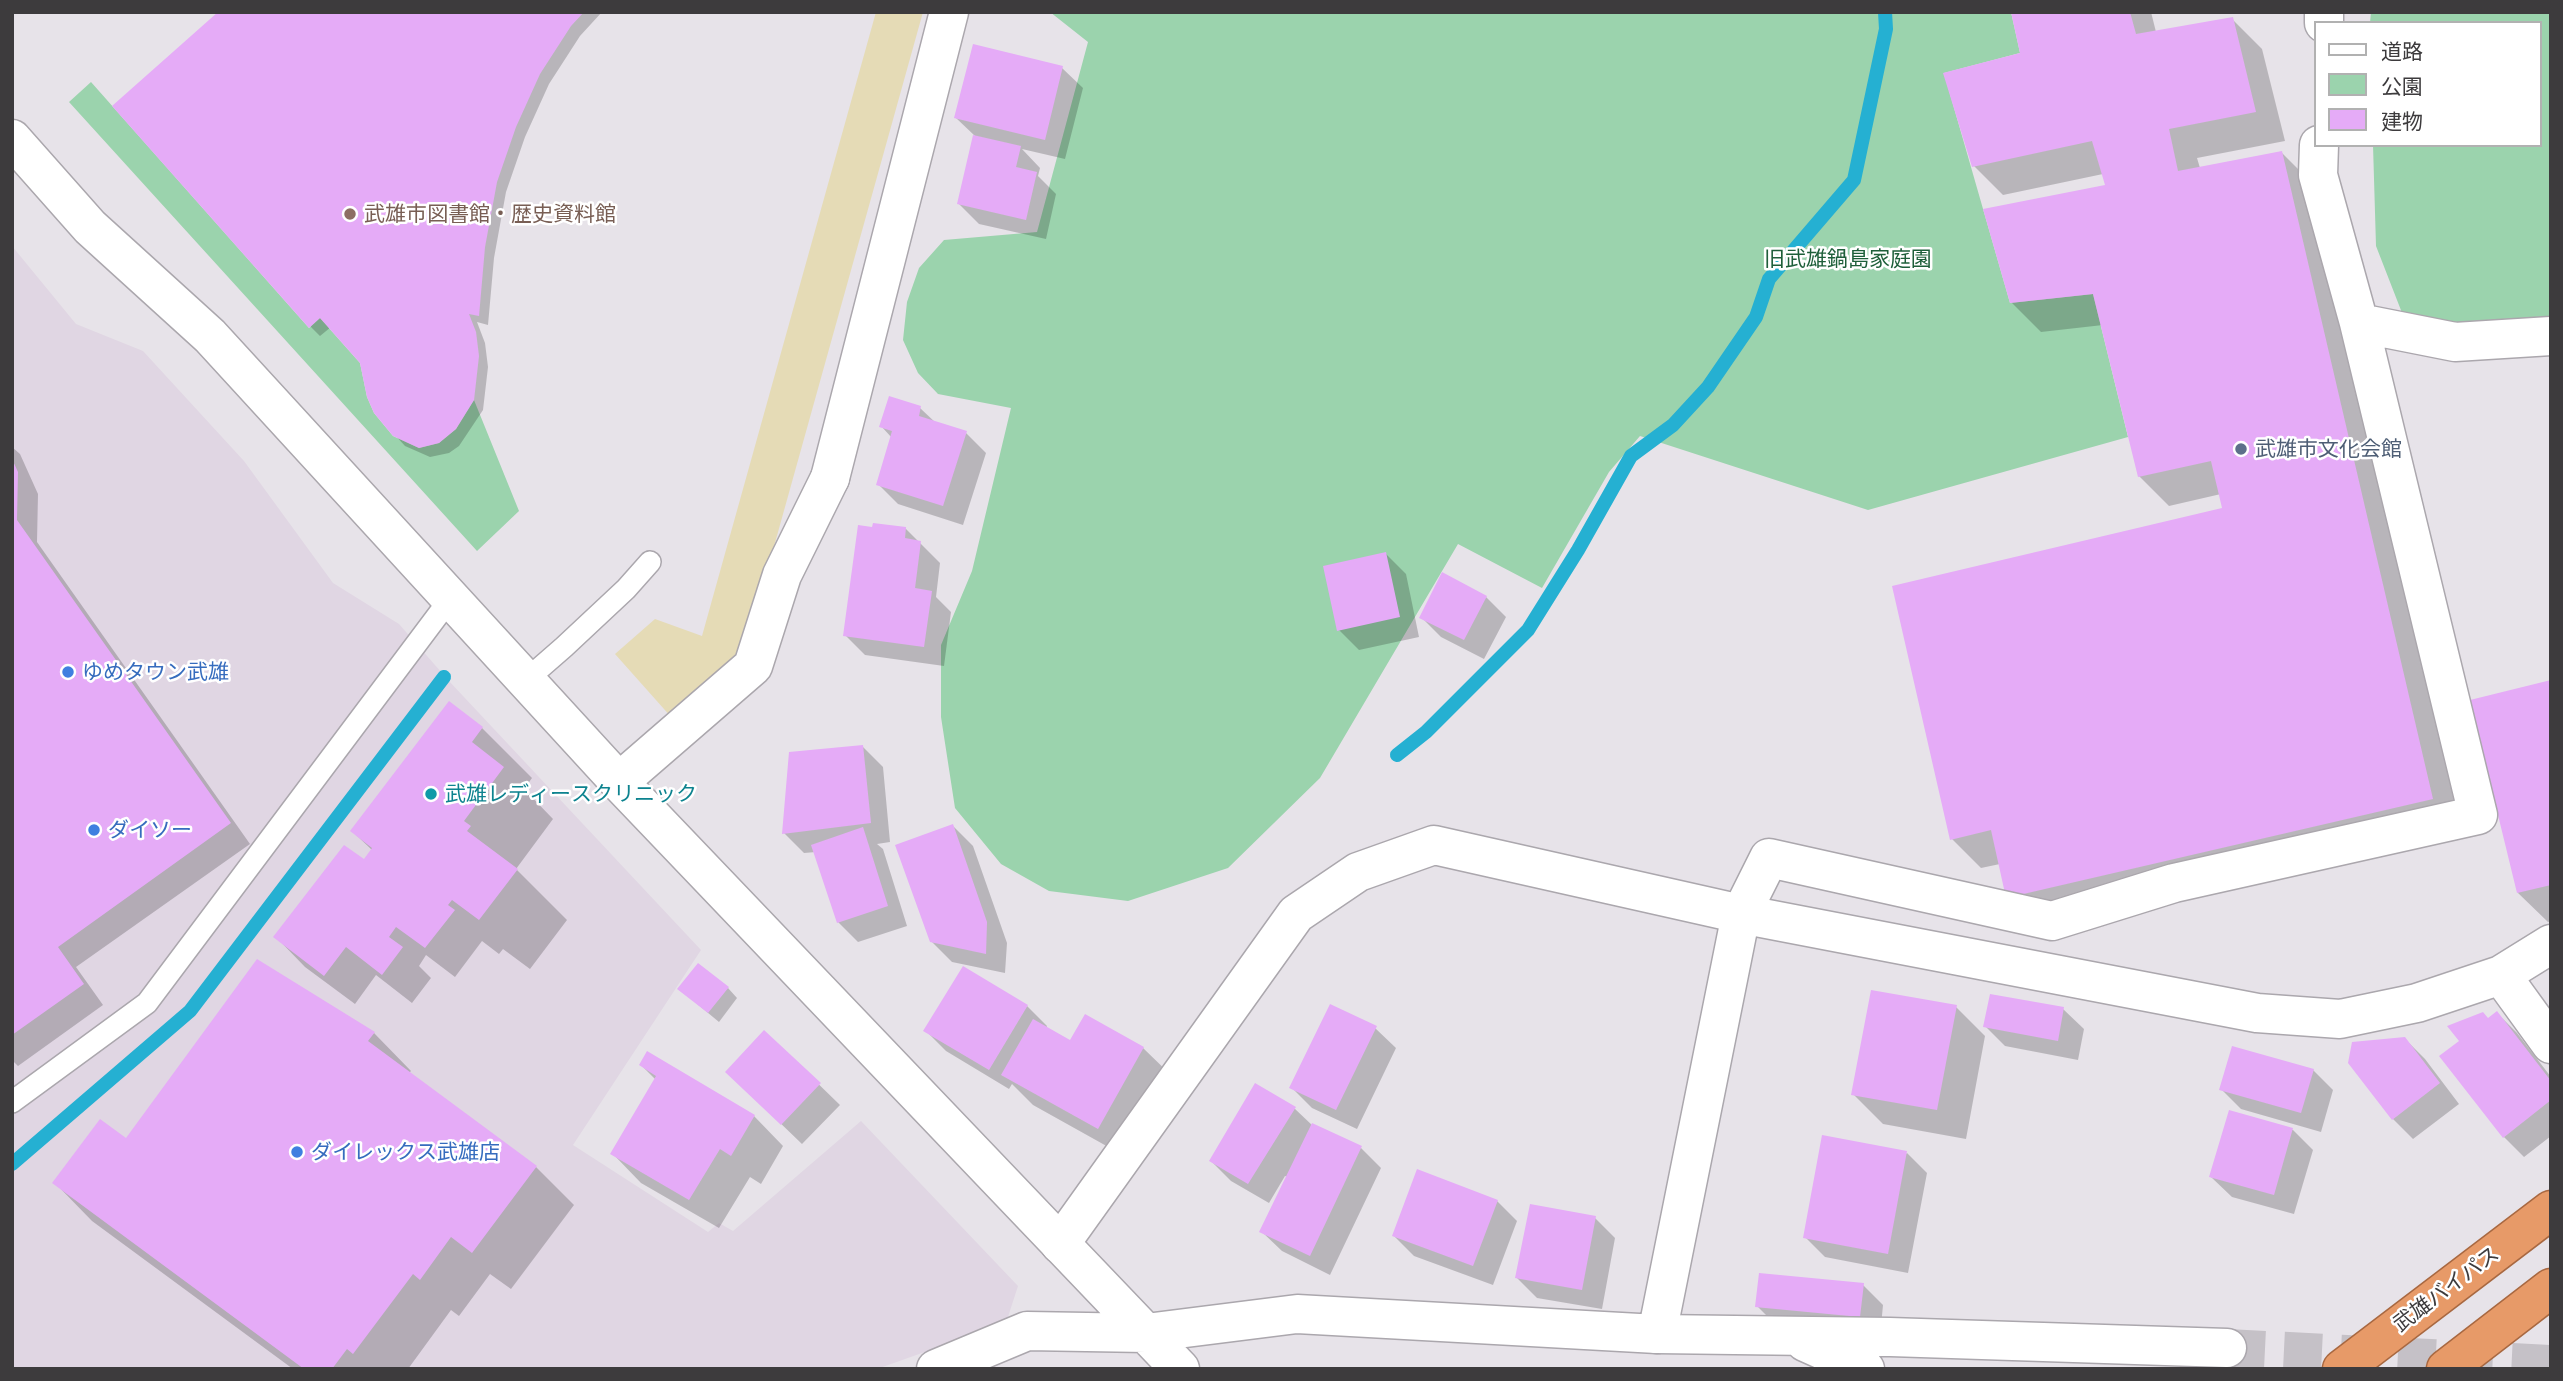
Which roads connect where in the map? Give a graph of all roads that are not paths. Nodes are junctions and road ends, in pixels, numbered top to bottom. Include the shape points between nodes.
1 (949, 12) edge
2 (12, 139) edge
3 (2319, 147) edge
4 (2359, 323) junction
5 (2551, 335) edge
6 (650, 562) dead end
7 (450, 598) junction
8 (525, 681) junction
9 (620, 782) junction
10 (1741, 914) junction
11 (2551, 944) edge
12 (2501, 975) junction
13 (2551, 1044) edge
14 (12, 1102) edge
15 (2551, 1210) edge
16 (1060, 1244) junction
17 (2551, 1288) edge
18 (1146, 1334) junction
19 (1657, 1334) junction
20 (1790, 1335) junction
21 (2227, 1348) tunnel mouth
22 (936, 1369) edge
23 (1180, 1369) edge
24 (1865, 1369) edge
25 (2342, 1369) edge
26 (2446, 1369) edge

1 - 9 street via 830,478 782,575 753,666
2 - 7 street via 90,227 210,336
3 - 4 street via 2318,174
4 - 5 street via 2455,342
4 - 10 street via 2478,815 2174,883 2052,921 1769,858
6 - 8 lane via 565,648
7 - 8 street
7 - 14 lane via 147,1003
8 - 9 street
9 - 16 street
10 - 12 street via 2257,1013 2340,1019 2417,1003
10 - 16 street via 1434,845 1359,872 1296,914
10 - 19 street
11 - 12 street
12 - 13 street
15 - 25 highway, 武雄バイパス
16 - 18 street
17 - 26 highway
18 - 19 street via 1297,1314
18 - 22 street via 1027,1331
18 - 23 street
19 - 20 street
20 - 21 street
20 - 24 street

